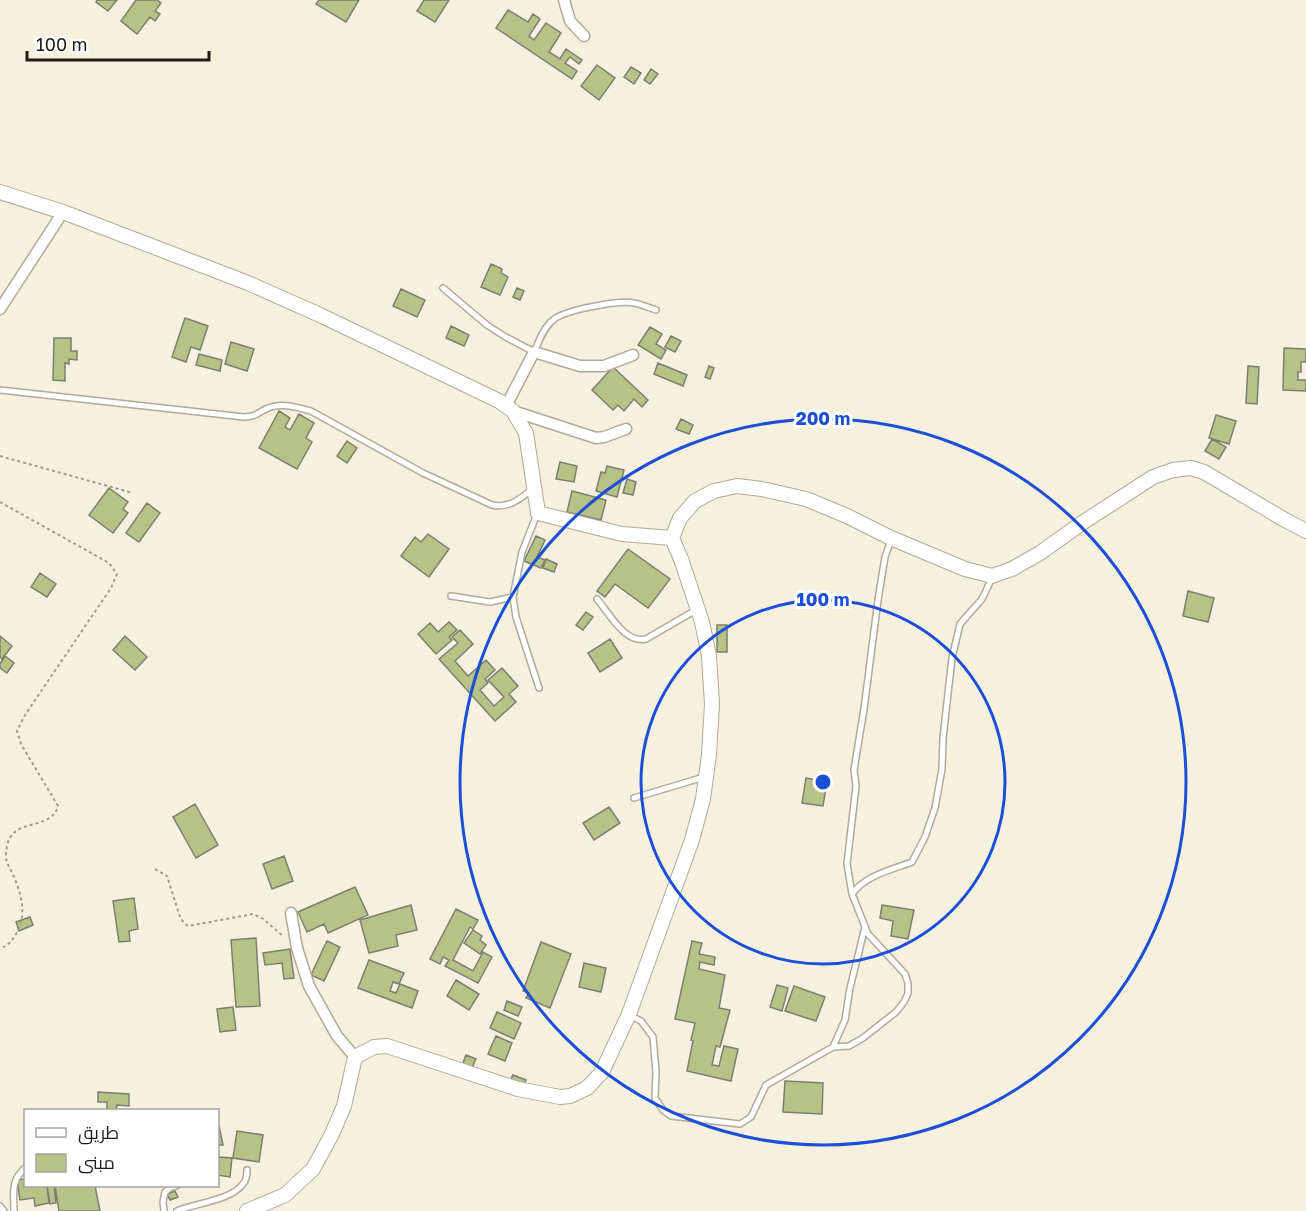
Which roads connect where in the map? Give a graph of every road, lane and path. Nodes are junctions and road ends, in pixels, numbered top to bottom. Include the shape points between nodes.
1 (564, 0) edge
2 (584, 36) dead end
3 (0, 192) edge
4 (63, 212) junction
5 (443, 288) dead end
6 (0, 309) edge
7 (656, 310) dead end
8 (534, 352) junction
9 (633, 355) dead end
10 (0, 390) edge
11 (510, 409) junction
12 (627, 429) dead end
13 (0, 456) edge
14 (534, 488) junction
15 (134, 493) dead end
16 (0, 502) edge
17 (538, 513) junction
18 (1306, 531) edge
19 (672, 538) junction
20 (891, 538) junction
21 (992, 576) junction
22 (451, 596) dead end
23 (513, 597) junction
24 (597, 599) dead end
25 (698, 610) junction
26 (539, 688) dead end
27 (706, 777) junction
28 (634, 798) dead end
29 (0, 842) edge
30 (7, 844) junction
31 (155, 869) dead end
32 (852, 894) junction
33 (291, 912) dead end
34 (864, 927) junction
35 (297, 948) junction
36 (0, 950) edge
37 (629, 1014) junction
38 (832, 1047) junction
39 (355, 1057) junction
40 (24, 1169) edge
41 (248, 1170) dead end
42 (171, 1187) edge
43 (0, 1206) edge
44 (4, 1211) edge
45 (14, 1211) edge
46 (164, 1211) edge
47 (177, 1211) edge
48 (248, 1211) edge

1 - 2 street via 570,21
3 - 4 street
4 - 6 street
4 - 11 street via 248,283 488,395
5 - 8 lane via 487,325
7 - 8 lane via 626,302 561,314 548,325
8 - 9 street via 580,366 604,366
8 - 11 street
10 - 14 lane via 244,417 256,416 276,405 292,405 311,411 423,473 492,505 510,504
11 - 12 street via 596,438
11 - 14 street via 526,433
13 - 15 path
14 - 17 street
16 - 30 path via 109,563 117,574 17,731 58,806 54,815 12,834
17 - 19 street via 622,534
17 - 23 lane via 522,552
18 - 21 street via 1204,472 1191,468 1173,470 1127,493 1040,553
19 - 20 street via 680,518 694,501 737,486 806,499
19 - 25 street
20 - 21 street
20 - 32 lane via 878,600 854,770 856,786 847,864
21 - 32 lane via 982,599 960,624 946,706 942,769 925,837 912,862 873,876
22 - 23 lane via 490,603
23 - 26 lane
24 - 25 lane via 626,634 638,641
25 - 27 street via 709,656 712,704
27 - 28 lane
27 - 37 street via 692,840
29 - 30 path
30 - 36 path via 6,861 22,899 22,924
31 - 35 path via 168,876 180,917 188,926 253,914
32 - 34 lane
33 - 35 street
34 - 38 lane via 845,1020
34 - 38 lane via 901,968 908,993 896,1012 863,1038 849,1046
35 - 39 street via 309,986 337,1036
37 - 38 lane via 641,1021 653,1037 655,1098 671,1116 740,1124 751,1117 766,1085
37 - 39 street via 602,1072 587,1088 570,1096 518,1089 387,1046 374,1047
39 - 48 street via 344,1106 313,1169 285,1196
40 - 45 lane via 15,1181
41 - 47 lane via 245,1183 234,1191 212,1202
42 - 46 lane via 165,1192
43 - 44 lane

